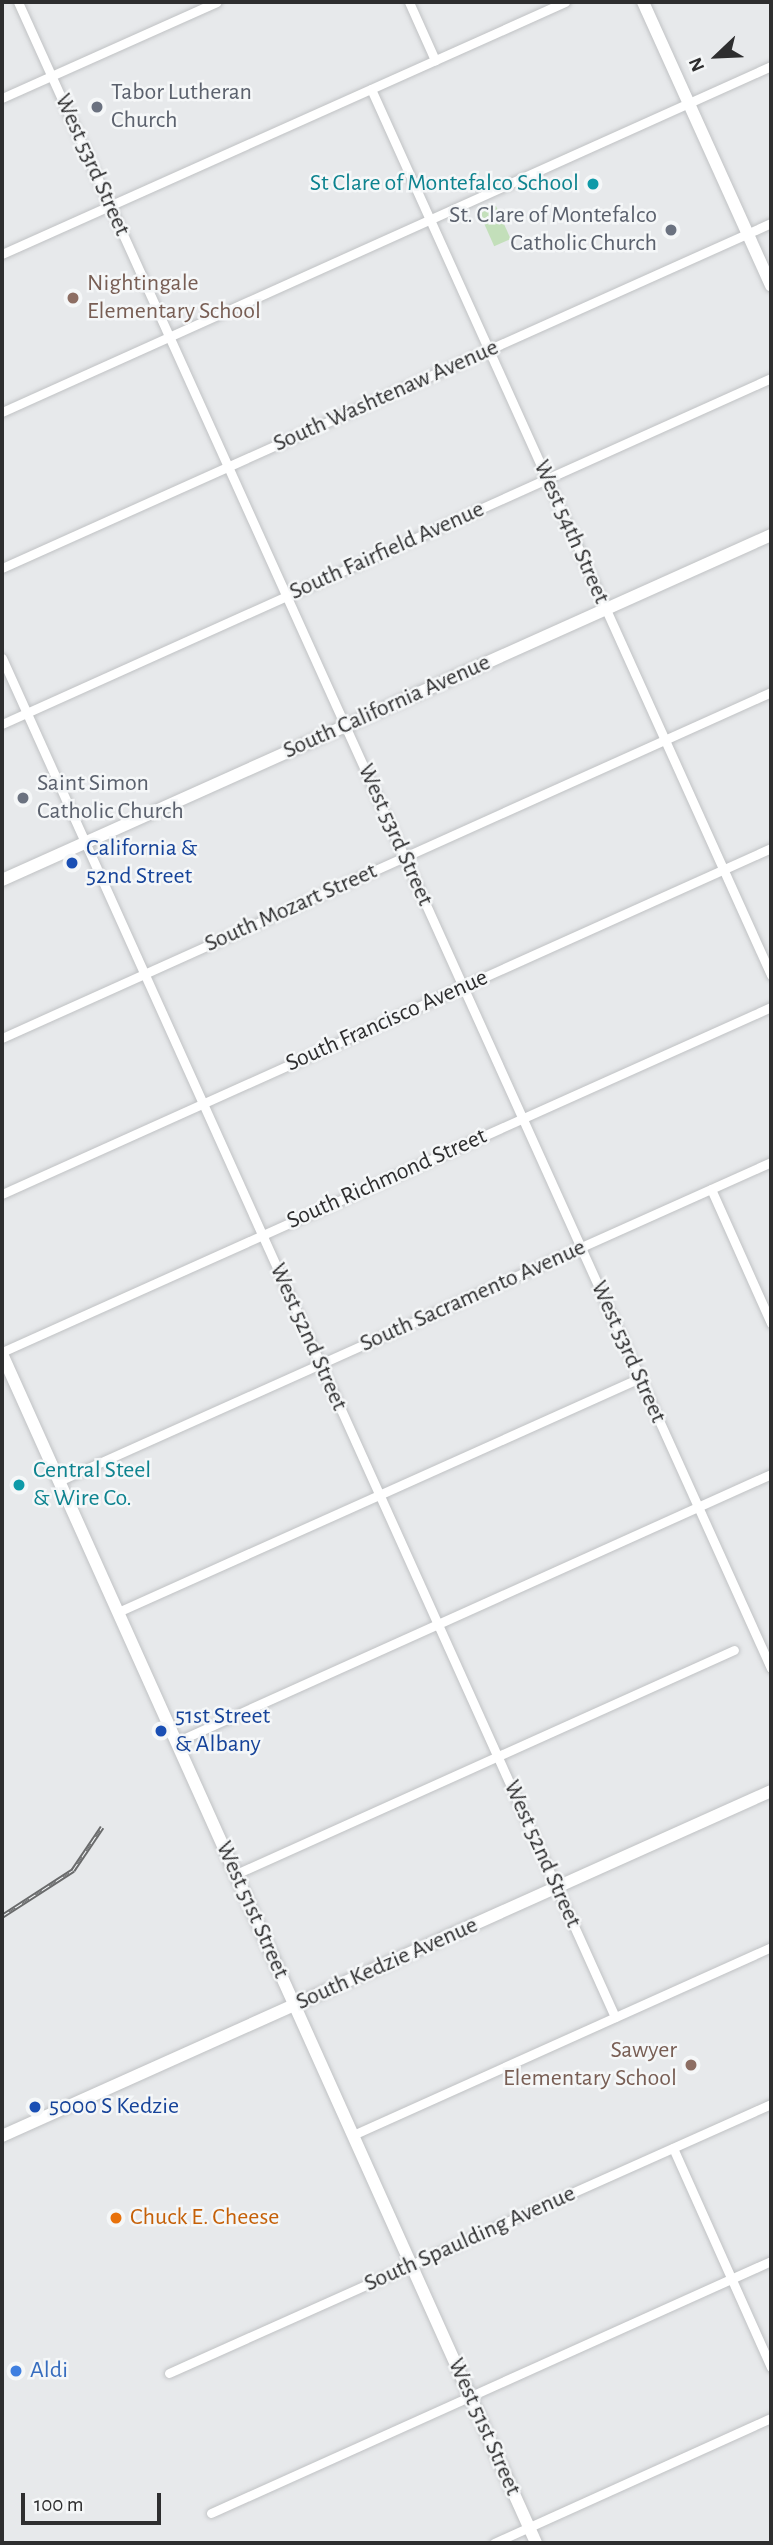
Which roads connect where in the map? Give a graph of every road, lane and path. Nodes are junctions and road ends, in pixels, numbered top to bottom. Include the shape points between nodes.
1 (18, 2) edge
2 (217, 2) edge
3 (409, 2) edge
4 (565, 2) edge
5 (643, 2) edge
6 (435, 60) junction
7 (771, 66) edge
8 (52, 76) junction
9 (371, 89) junction
10 (2, 98) edge
11 (689, 104) junction
12 (111, 206) junction
13 (430, 220) junction
14 (771, 223) edge
15 (748, 234) junction
16 (2, 254) edge
17 (771, 285) edge
18 (170, 337) junction
19 (489, 350) junction
20 (771, 379) edge
21 (2, 412) edge
22 (229, 467) junction
23 (547, 479) junction
24 (771, 535) edge
25 (2, 568) edge
26 (287, 596) junction
27 (606, 609) junction
28 (2, 658) edge
29 (771, 692) edge
30 (27, 713) junction
31 (2, 724) edge
32 (345, 726) junction
33 (665, 740) junction
34 (85, 843) junction
35 (771, 848) edge
36 (405, 857) junction
37 (723, 869) junction
38 (2, 880) edge
39 (144, 974) junction
40 (771, 975) edge
41 (464, 986) junction
42 (771, 1007) edge
43 (2, 1038) edge
44 (203, 1104) junction
45 (523, 1118) junction
46 (771, 1162) edge
47 (711, 1189) junction
48 (2, 1194) edge
49 (262, 1235) junction
50 (581, 1247) junction
51 (771, 1323) edge
52 (2, 1353) edge
53 (321, 1364) junction
54 (640, 1378) junction
55 (771, 1474) edge
56 (59, 1481) junction
57 (379, 1495) junction
58 (699, 1507) junction
59 (118, 1612) junction
60 (438, 1625) junction
61 (733, 1650) dead end
62 (771, 1668) edge
63 (176, 1742) junction
64 (497, 1755) junction
65 (771, 1791) edge
66 (236, 1874) junction
67 (556, 1887) junction
68 (771, 1947) edge
69 (295, 2005) junction
70 (615, 2017) junction
71 (771, 2104) edge
72 (2, 2136) edge
73 (353, 2136) junction
74 (673, 2148) junction
75 (771, 2261) edge
76 (412, 2266) junction
77 (731, 2279) junction
78 (771, 2367) edge
79 (169, 2373) dead end
80 (470, 2396) junction
81 (771, 2418) edge
82 (211, 2513) dead end
83 (529, 2527) junction
84 (494, 2543) edge
85 (536, 2543) edge

1 - 8 street, West 53rd Street
2 - 8 street
3 - 6 street
4 - 6 street
5 - 11 street
6 - 9 street
7 - 11 street
8 - 10 street
8 - 12 street, West 53rd Street
9 - 12 street
9 - 13 street, West 54th Street
11 - 13 street
11 - 15 street
12 - 16 street
12 - 18 street, West 53rd Street
13 - 18 street
13 - 19 street, West 54th Street
14 - 15 street, South Washtenaw Avenue
15 - 17 street
15 - 19 street, South Washtenaw Avenue
18 - 21 street
18 - 22 street, West 53rd Street
19 - 22 street, South Washtenaw Avenue
19 - 23 street, West 54th Street
20 - 23 street, South Fairfield Avenue
22 - 25 street, South Washtenaw Avenue
22 - 26 street, West 53rd Street
23 - 26 street, South Fairfield Avenue
23 - 27 street, West 54th Street
24 - 27 street, South California Avenue
26 - 30 street, South Fairfield Avenue
26 - 32 street, West 53rd Street
27 - 32 street, South California Avenue
27 - 33 street, West 54th Street
28 - 30 street, West 52nd Street
29 - 33 street, South Mozart Street
30 - 31 street, South Fairfield Avenue
30 - 34 street, West 52nd Street
32 - 34 street, South California Avenue
32 - 36 street, West 53rd Street
33 - 36 street, South Mozart Street
33 - 37 street, West 54th Street
34 - 38 street, South California Avenue
34 - 39 street, West 52nd Street
35 - 37 street, South Francisco Avenue
36 - 39 street, South Mozart Street
36 - 41 street, West 53rd Street
37 - 40 street, West 54th Street
37 - 41 street, South Francisco Avenue
39 - 43 street, South Mozart Street
39 - 44 street, West 52nd Street
41 - 44 street, South Francisco Avenue
41 - 45 street, West 53rd Street
42 - 45 street, South Richmond Street
44 - 48 street, South Francisco Avenue
44 - 49 street, West 52nd Street
45 - 49 street, South Richmond Street
45 - 50 street, West 53rd Street
46 - 47 street, South Sacramento Avenue
47 - 50 street, South Sacramento Avenue
47 - 51 street
49 - 52 street, South Richmond Street
49 - 53 street, West 52nd Street
50 - 53 street, South Sacramento Avenue
50 - 54 street, West 53rd Street
52 - 56 street, West 51st Street
53 - 56 street, South Sacramento Avenue
53 - 57 street, West 52nd Street
54 - 57 street
54 - 58 street, West 53rd Street
55 - 58 street
56 - 59 street, West 51st Street
57 - 59 street
57 - 60 street, West 52nd Street
58 - 60 street
58 - 62 street, West 53rd Street
59 - 63 street, West 51st Street
60 - 63 street
60 - 64 street, West 52nd Street
61 - 64 street
63 - 66 street, West 51st Street
64 - 66 street
64 - 67 street, West 52nd Street
65 - 67 street, South Kedzie Avenue
66 - 69 street, West 51st Street
67 - 69 street, South Kedzie Avenue
67 - 70 street, West 52nd Street
68 - 70 street
69 - 72 street, South Kedzie Avenue
69 - 73 street, West 51st Street
70 - 73 street
71 - 74 street, South Spaulding Avenue
73 - 76 street, West 51st Street
74 - 76 street, South Spaulding Avenue
74 - 77 street
75 - 77 street
76 - 79 street, South Spaulding Avenue
76 - 80 street, West 51st Street
77 - 78 street
77 - 80 street
80 - 82 street
80 - 83 street, West 51st Street
81 - 83 street
83 - 84 street
83 - 85 street, West 51st Street

